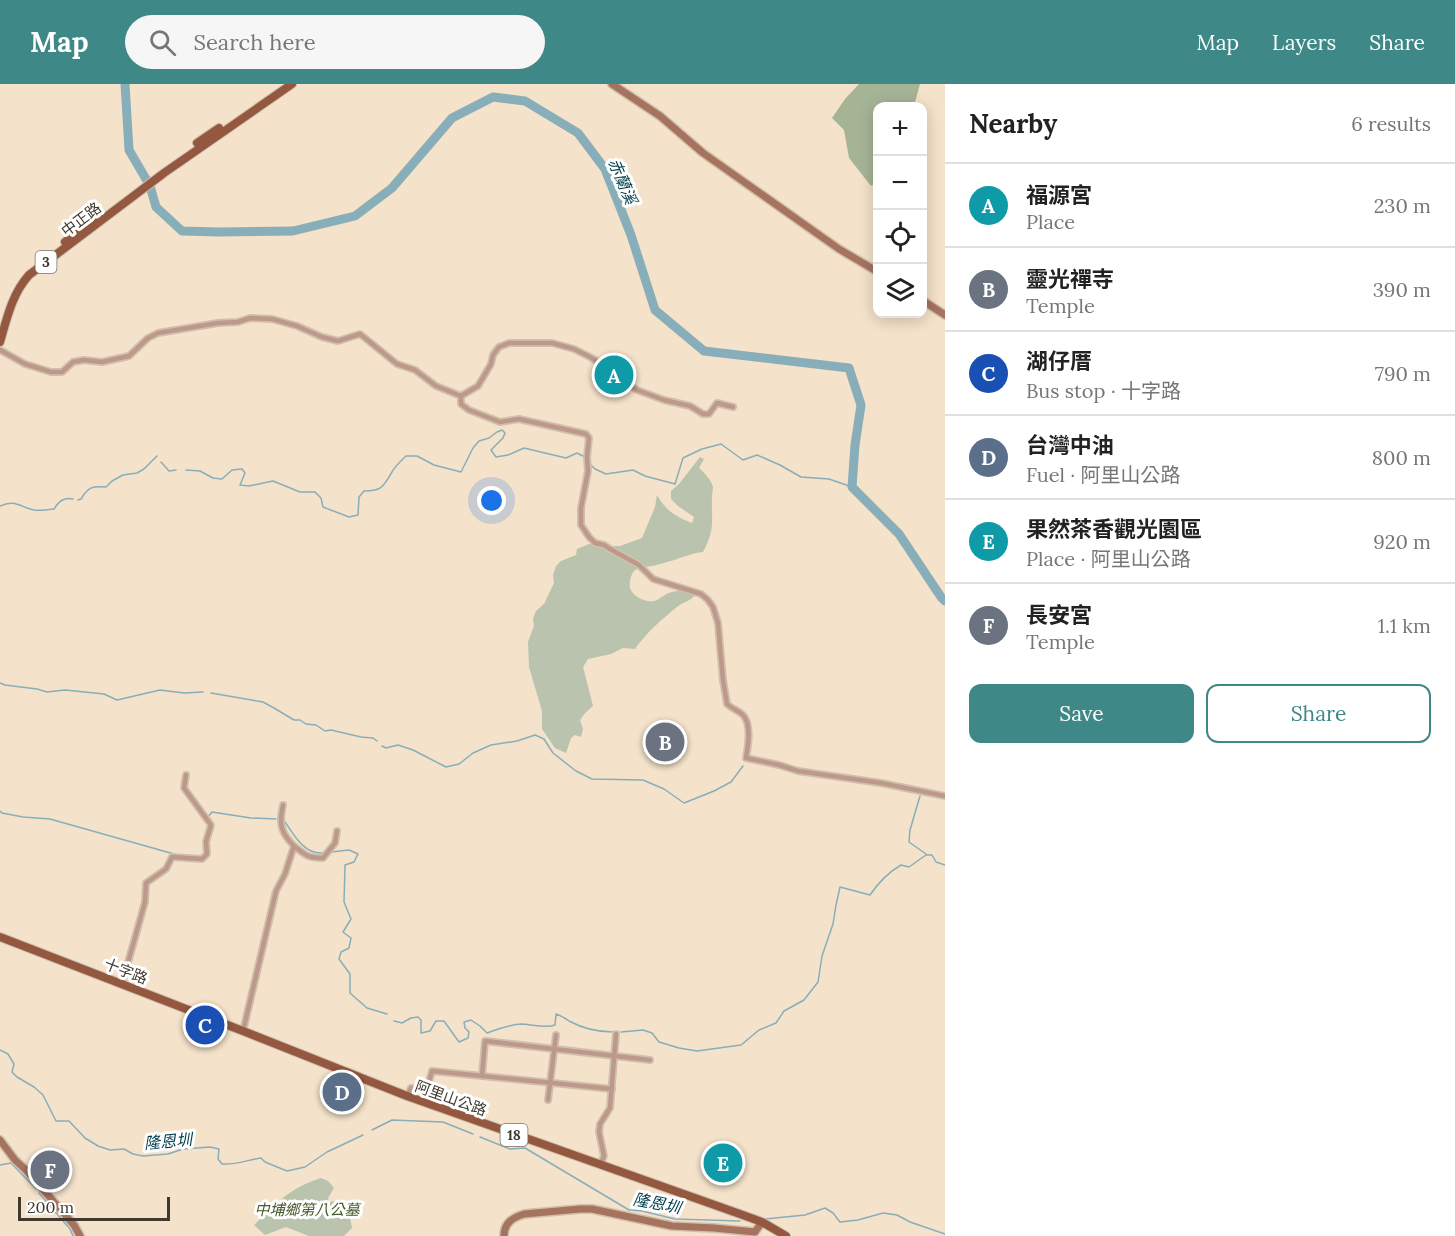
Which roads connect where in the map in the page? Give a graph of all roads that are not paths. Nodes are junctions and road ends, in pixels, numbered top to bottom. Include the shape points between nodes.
1 (284, 84) edge
2 (292, 84) edge
3 (612, 84) edge
4 (162, 171) junction
5 (121, 203) junction
6 (873, 269) edge
7 (927, 303) edge
8 (945, 315) edge
9 (0, 325) edge
10 (0, 342) edge
11 (0, 350) edge
12 (461, 396) junction
13 (733, 407) dead end
14 (186, 775) dead end
15 (945, 796) edge
16 (283, 805) dead end
17 (337, 831) dead end
18 (294, 846) junction
19 (0, 937) edge
20 (122, 984) junction
21 (243, 1031) junction
22 (616, 1034) dead end
23 (556, 1035) dead end
24 (554, 1049) junction
25 (614, 1056) junction
26 (650, 1060) dead end
27 (482, 1076) junction
28 (550, 1083) junction
29 (612, 1089) junction
30 (407, 1096) junction
31 (548, 1100) dead end
32 (0, 1140) edge
33 (600, 1165) junction
34 (762, 1222) junction
35 (80, 1236) edge
36 (504, 1236) edge
37 (786, 1236) edge

1 - 4 main road, 3
2 - 4 main road, 3
3 - 6 street via 660,116 703,153
4 - 5 main road, 3
5 - 9 main road, 中正路 / 3 via 31,267 14,288
5 - 10 main road, 中正路 / 3 via 22,283 10,305
7 - 8 street
11 - 12 street via 25,364 62,372 73,362 102,362 129,356 158,333 265,317 338,341 360,334 397,364
12 - 13 street via 478,386 500,347 509,343 552,343 590,357 637,390 690,406 703,414 709,414 717,403
12 - 15 street via 461,404 469,410 500,422 519,419 586,434 588,471 581,525 595,543 639,565 653,579 701,594 713,607 727,704 747,719 746,758 798,771
14 - 20 street via 184,788 211,825 207,854 202,859 172,857 166,869 146,883 145,902
16 - 18 street via 281,825
17 - 18 street via 335,843 323,858 305,855
18 - 21 street via 276,891
19 - 20 main road, 十字路 / 18
20 - 21 main road, 十字路 / 18
21 - 30 main road, 阿里山公路 / 18
22 - 25 street
23 - 24 street
24 - 25 street
24 - 27 street via 485,1041
24 - 28 street
25 - 26 street
25 - 29 street
27 - 28 street
27 - 30 street via 432,1071 427,1089 411,1088
28 - 29 street
28 - 31 street
29 - 33 street via 610,1108 600,1124 604,1156
30 - 33 main road, 阿里山公路 / 18
32 - 35 street
33 - 34 main road, 阿里山公路 / 18
34 - 36 street via 755,1232 680,1227 580,1209 524,1214 507,1224
34 - 37 main road, 阿里山公路 / 18

